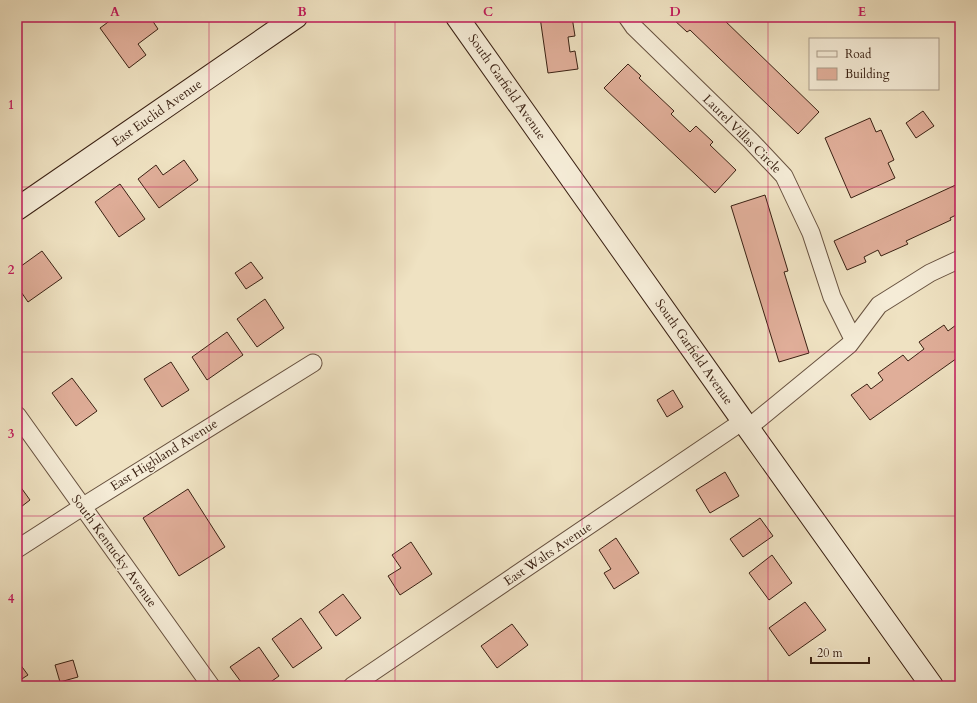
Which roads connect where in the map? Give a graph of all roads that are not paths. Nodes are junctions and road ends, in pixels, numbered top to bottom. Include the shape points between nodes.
1 (296, 17) edge
2 (457, 17) edge
3 (627, 17) edge
4 (17, 210) edge
5 (960, 259) edge
6 (852, 340) junction
7 (313, 363) dead end
8 (17, 415) edge
9 (745, 425) junction
10 (82, 507) junction
11 (17, 549) edge
12 (211, 686) edge
13 (352, 686) edge
14 (932, 686) edge

1 - 4 street, East Euclid Avenue
2 - 9 street, South Garfield Avenue
3 - 6 street, Laurel Villas Circle via 634,27 784,176 811,233 832,297
5 - 6 street via 930,273 879,305
6 - 9 street via 849,345
7 - 10 street, East Highland Avenue
8 - 10 street, South Kentucky Avenue
9 - 13 street, East Walts Avenue
9 - 14 street, South Garfield Avenue
10 - 11 street, East Highland Avenue
10 - 12 street, South Kentucky Avenue

